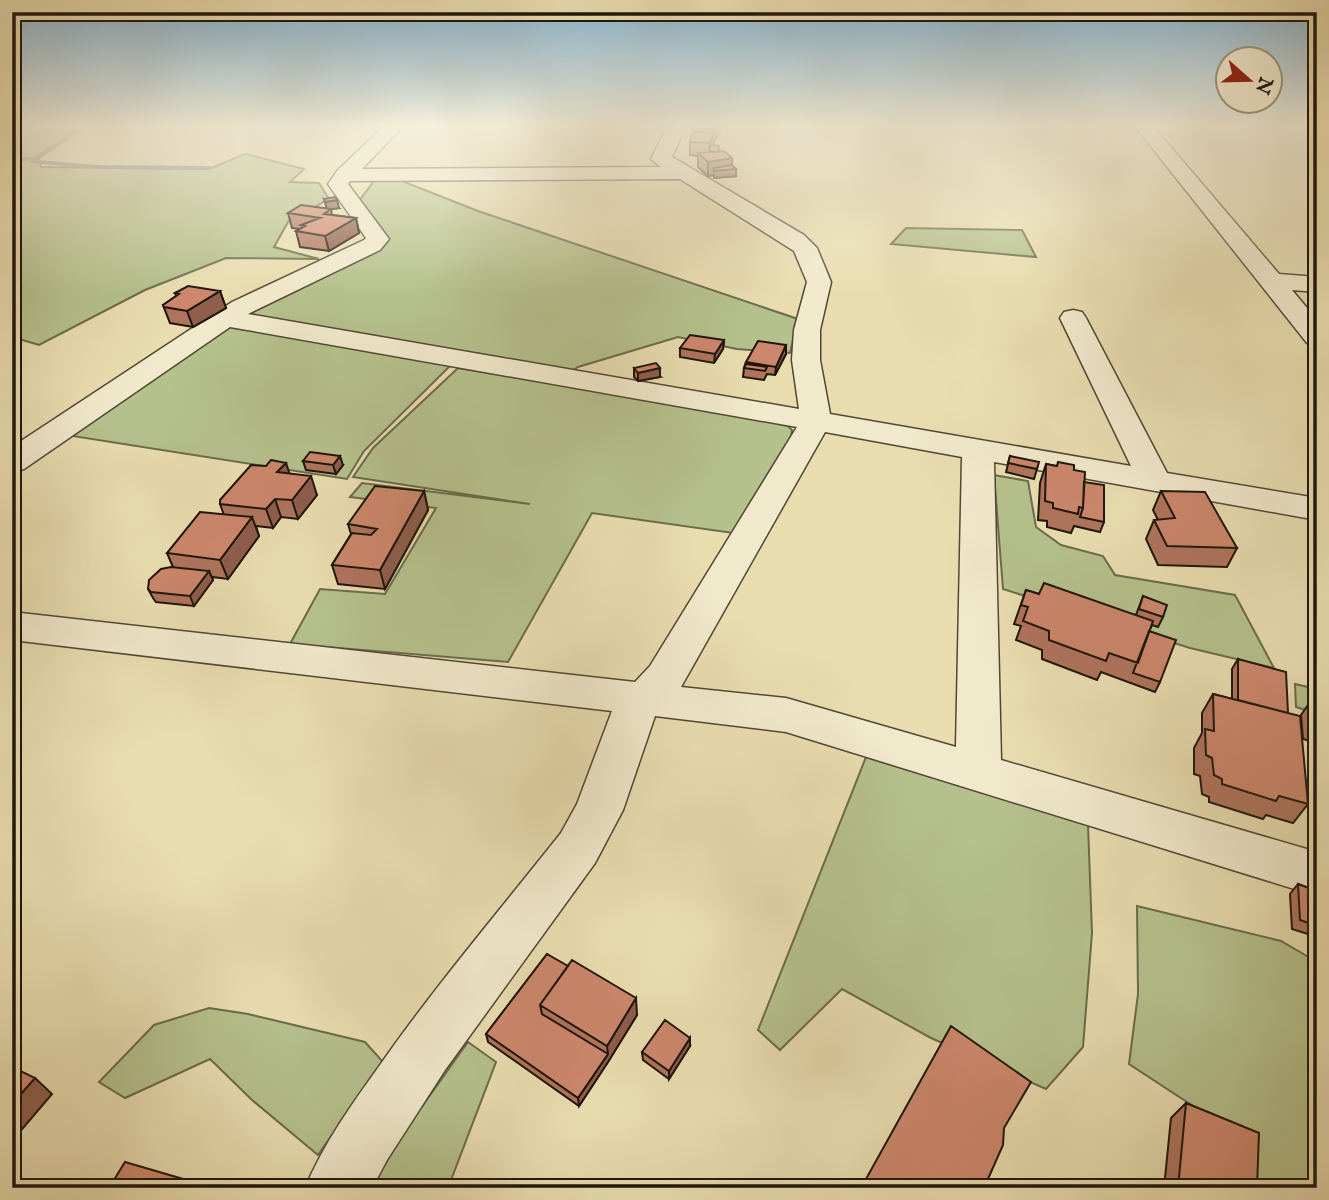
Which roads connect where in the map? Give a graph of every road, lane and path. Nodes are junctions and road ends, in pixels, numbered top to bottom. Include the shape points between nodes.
1 (340, 181) edge
2 (707, 181) edge
3 (1189, 181) edge
4 (1270, 281) junction
5 (1317, 285) edge
6 (1307, 316) edge
7 (226, 318) junction
8 (1073, 318) dead end
9 (1317, 337) edge
10 (816, 421) junction
11 (978, 450) junction
12 (12, 462) edge
13 (1155, 481) junction
14 (1317, 509) edge
15 (12, 626) edge
16 (645, 698) junction
17 (978, 771) junction
18 (1317, 874) edge
19 (337, 1188) edge

1 - 7 street via 378,239
2 - 10 street via 804,248 819,282 806,340
3 - 4 street
4 - 5 street
4 - 6 street
6 - 9 street
7 - 10 street
7 - 12 street
8 - 13 street
10 - 11 street
10 - 16 street via 665,677
11 - 13 street
11 - 17 street
13 - 14 street
15 - 16 street
16 - 17 street via 786,715
16 - 19 street via 634,712 604,799 578,848 425,1050
17 - 18 street

